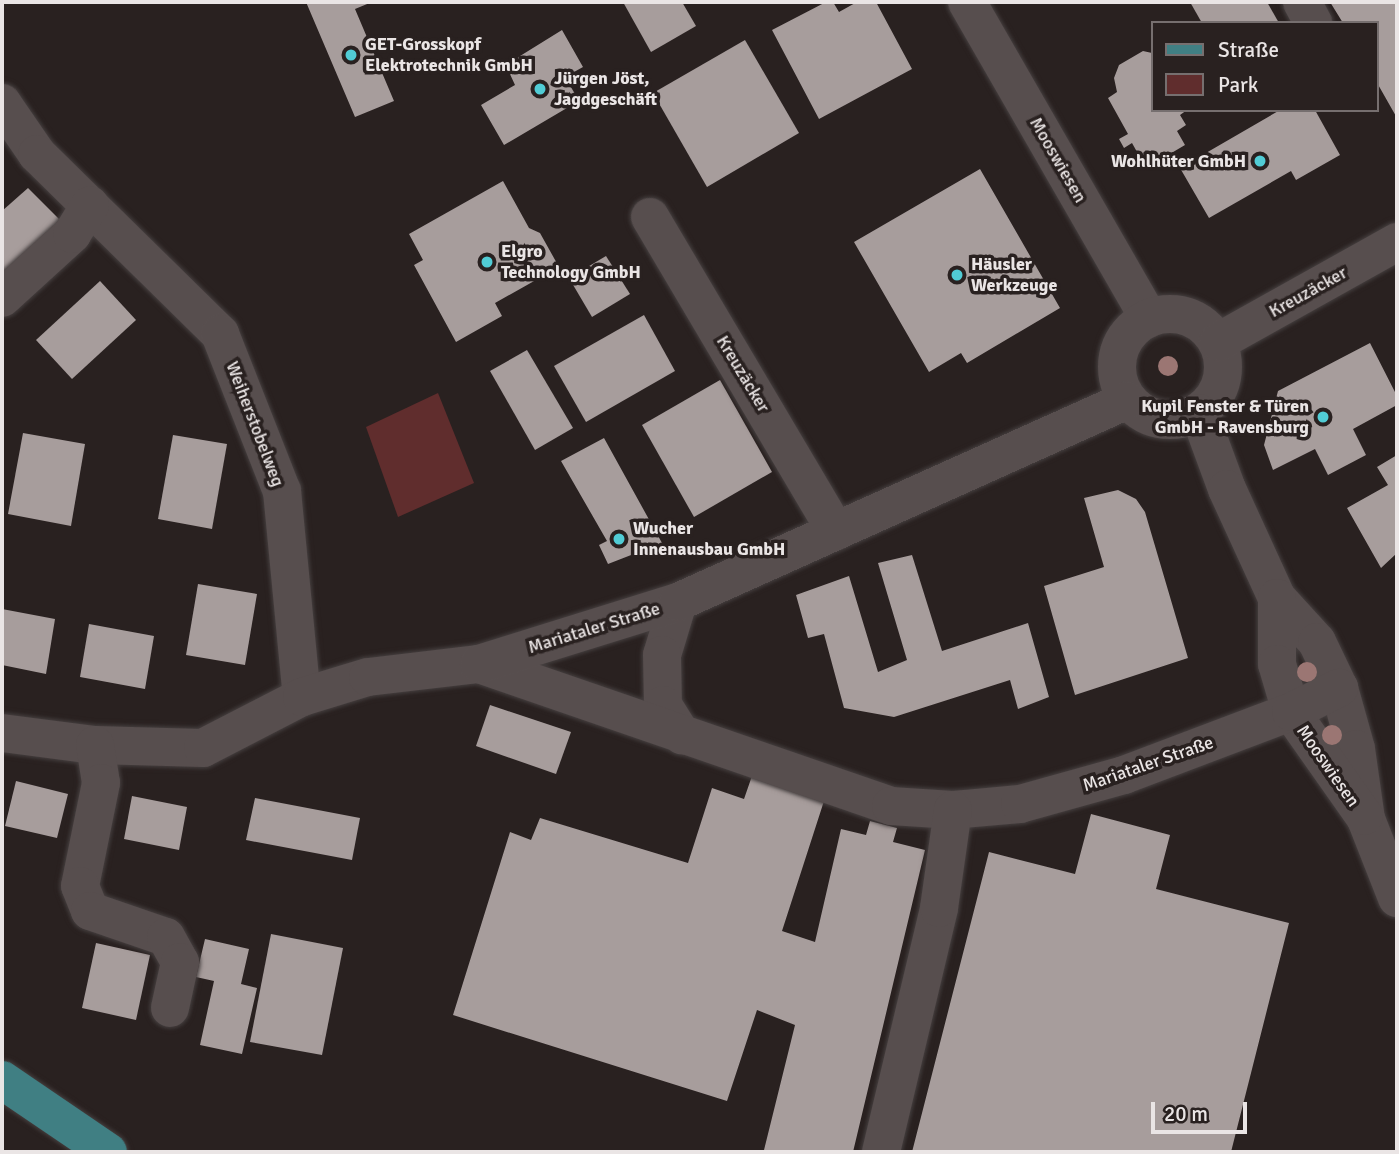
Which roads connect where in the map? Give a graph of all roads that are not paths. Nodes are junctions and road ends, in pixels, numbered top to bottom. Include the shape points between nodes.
1 (967, 2) edge
2 (1302, 2) edge
3 (1312, 21) edge
4 (2, 103) edge
5 (90, 205) junction
6 (650, 217) dead end
7 (1397, 242) edge
8 (2, 298) edge
9 (1149, 318) junction
10 (1218, 342) junction
11 (1127, 400) junction
12 (1199, 413) junction
13 (836, 531) junction
14 (1277, 598) junction
15 (678, 601) junction
16 (479, 664) junction
17 (1339, 688) junction
18 (302, 696) junction
19 (1291, 712) junction
20 (2, 733) edge
21 (682, 735) junction
22 (96, 746) junction
23 (953, 810) junction
24 (1366, 819) junction
25 (1397, 898) edge
26 (170, 1008) dead end
27 (2, 1080) edge
28 (108, 1152) edge
29 (881, 1152) edge

1 - 9 street, Mooswiesen
2 - 3 street
4 - 5 street, Weiherstobelweg via 37,154
5 - 8 street via 72,233
5 - 18 street, Weiherstobelweg via 220,334 282,491
6 - 13 street, Kreuzäcker
7 - 10 street, Kreuzäcker
9 - 10 street via 1181,315 1209,330
9 - 11 street via 1125,338 1118,354 1118,377
10 - 12 street via 1224,373 1219,389
11 - 12 street via 1146,415 1169,421
11 - 13 street
12 - 14 street, Mooswiesen
13 - 15 street
14 - 17 street, Mooswiesen via 1317,642
14 - 19 street, Mooswiesen via 1277,664
15 - 16 street, Mariataler Straße
15 - 21 street, Mariataler Straße via 662,655 663,705
16 - 18 street, Mariataler Straße via 368,677
16 - 21 street
17 - 19 street, Mooswiesen
17 - 24 street, Mooswiesen via 1356,749
18 - 22 street, Mariataler Straße via 203,748
19 - 23 street, Mariataler Straße via 1124,775 1020,804
19 - 24 street, Mooswiesen
20 - 22 street, Mariataler Straße
21 - 23 street, Mariataler Straße via 891,806
22 - 26 street via 101,783 80,887 90,911 166,937 180,962
23 - 29 street via 939,908
24 - 25 street, Mooswiesen
27 - 28 main road

